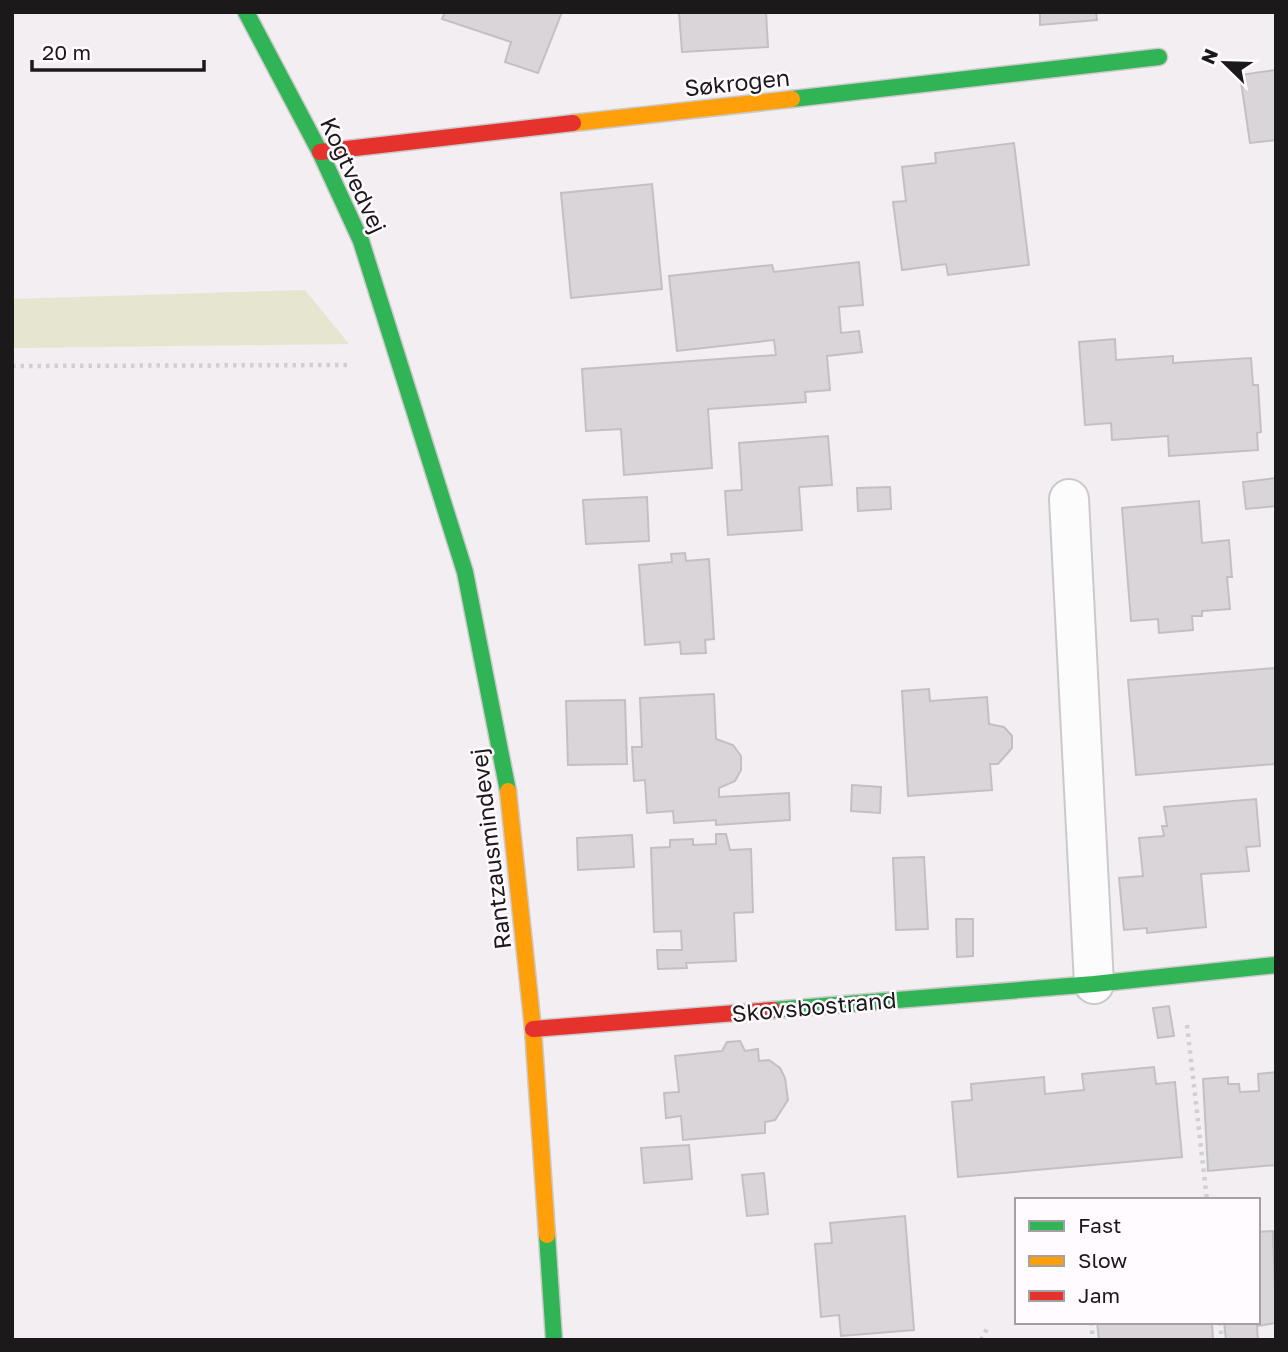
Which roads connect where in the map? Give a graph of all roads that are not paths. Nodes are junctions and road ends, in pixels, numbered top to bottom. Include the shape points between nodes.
1 (246, 12) edge
2 (1159, 57) dead end
3 (320, 152) junction
4 (398, 365) joint
5 (1069, 499) dead end
6 (1276, 965) edge
7 (1094, 984) junction
8 (533, 1029) junction
9 (554, 1340) edge

1 - 3 street, Kogtvedvej
2 - 3 street, Søkrogen
3 - 4 street, Kogtvedvej via 361,241
4 - 8 street, Rantzausmindevej via 465,572 503,754
5 - 7 street
6 - 7 street, Skovsbostrand
7 - 8 street, Skovsbostrand
8 - 9 street, Rantzausmindevej

